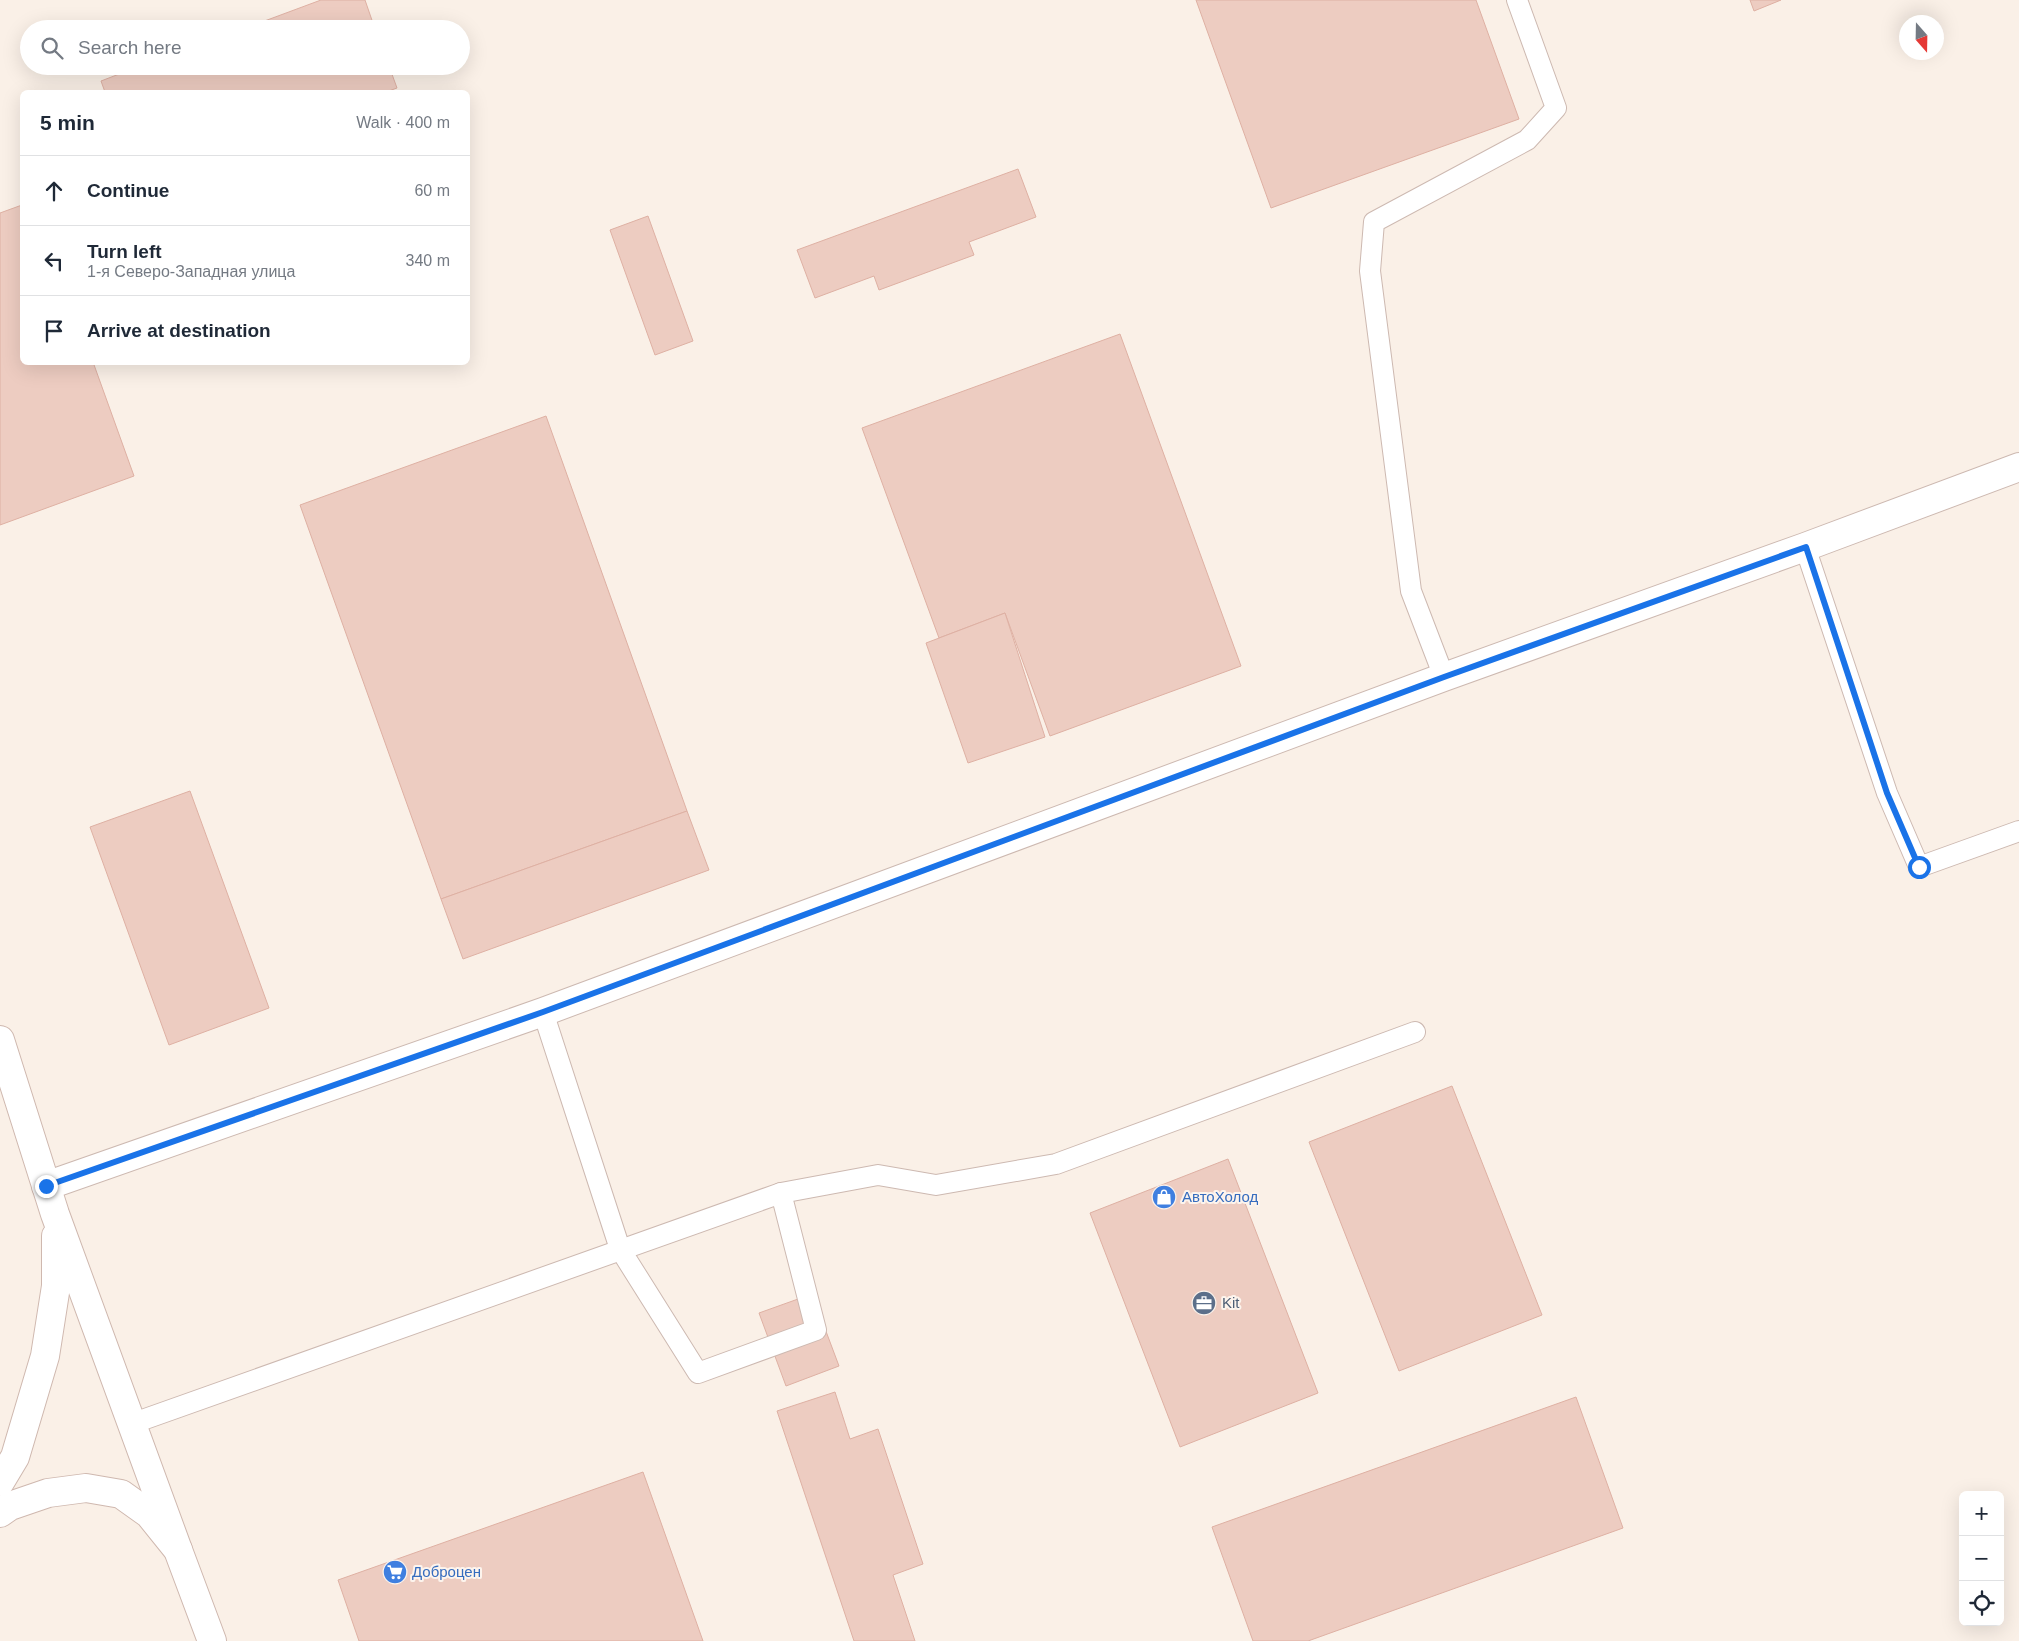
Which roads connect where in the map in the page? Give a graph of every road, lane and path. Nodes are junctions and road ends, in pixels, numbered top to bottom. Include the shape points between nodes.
1 (1517, 0) edge
2 (2019, 467) edge
3 (1806, 547) junction
4 (1444, 677) junction
5 (2019, 831) edge
6 (543, 1012) junction
7 (1415, 1032) dead end
8 (0, 1040) edge
9 (46, 1186) junction
10 (781, 1193) junction
11 (55, 1214) junction
12 (620, 1249) junction
13 (132, 1424) junction
14 (0, 1482) edge
15 (0, 1512) edge
16 (178, 1550) junction
17 (212, 1641) edge

1 - 4 lane via 1556,108 1527,140 1374,222 1370,272 1411,591
2 - 3 street
3 - 4 street
3 - 5 lane via 1887,793 1919,867
4 - 6 street
6 - 9 street
6 - 12 lane
7 - 10 lane via 1056,1164 936,1185 878,1175
8 - 9 street
9 - 11 street
10 - 12 lane
10 - 12 lane via 816,1330 698,1372
11 - 13 street
11 - 14 street via 56,1286 45,1356 15,1457
12 - 13 lane
13 - 16 street
15 - 16 street via 48,1492 86,1488 121,1494 149,1514
16 - 17 street

